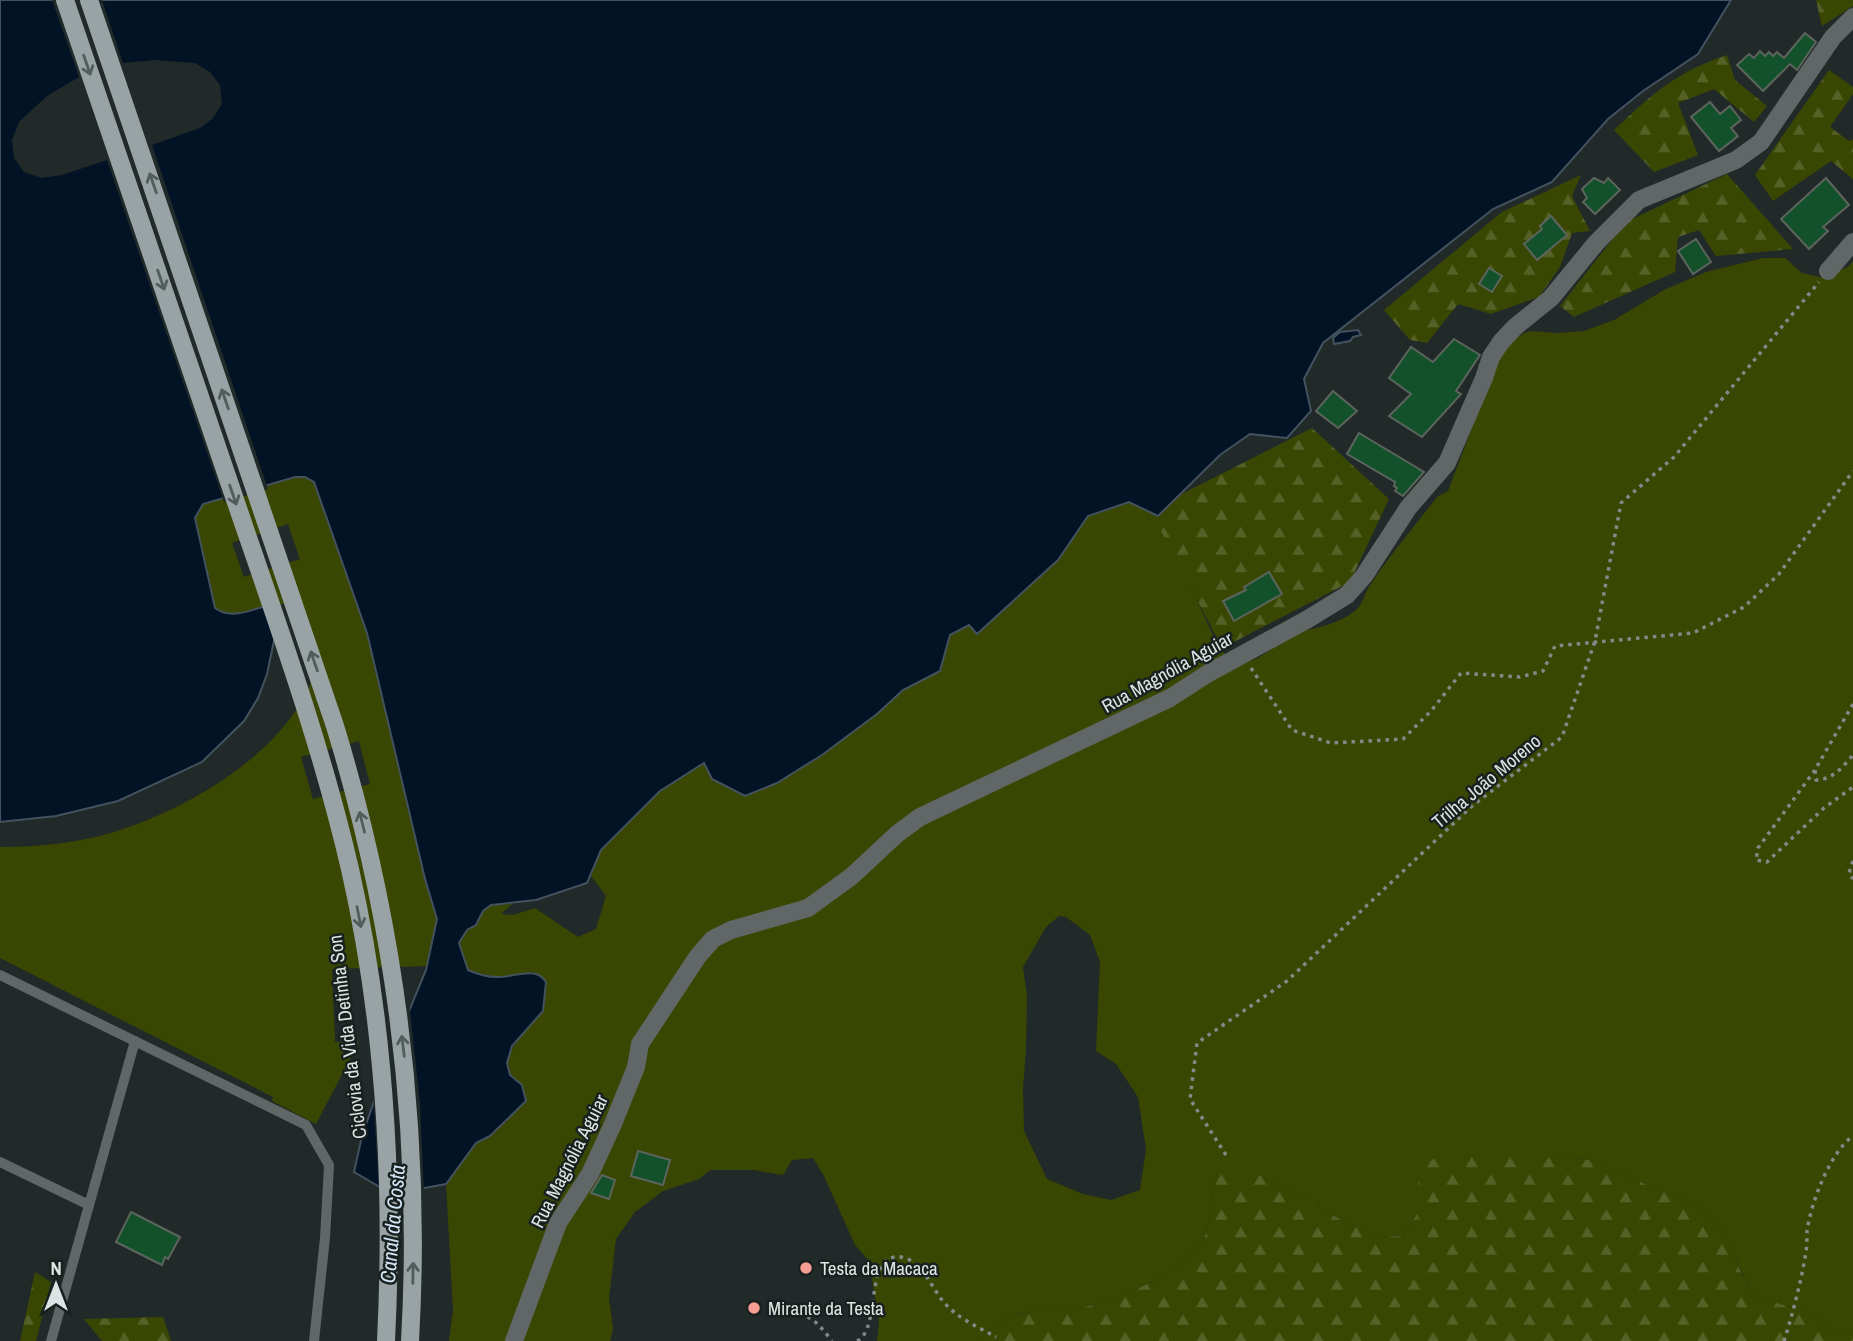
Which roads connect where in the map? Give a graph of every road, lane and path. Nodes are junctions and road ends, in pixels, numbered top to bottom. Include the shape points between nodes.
1 (65, 0) edge
2 (89, 0) edge
3 (1853, 17) edge
4 (1853, 242) edge
5 (1828, 271) joint
6 (1853, 471) edge
7 (1595, 642) junction
8 (1242, 655) junction
9 (1853, 704) edge
10 (1853, 755) edge
11 (1815, 770) junction
12 (1853, 788) edge
13 (1853, 861) edge
14 (1853, 881) edge
15 (0, 975) edge
16 (135, 1041) junction
17 (1853, 1136) edge
18 (1226, 1155) dead end
19 (0, 1162) edge
20 (89, 1205) junction
21 (774, 1312) dead end
22 (996, 1337) dead end
23 (51, 1341) edge
24 (314, 1341) edge
25 (386, 1341) edge
26 (410, 1341) edge
27 (514, 1341) edge
28 (832, 1341) edge
29 (857, 1341) edge
30 (1784, 1341) edge

1 -> 25 main road via 313,733 350,871 375,1011 385,1106 390,1201
26 -> 2 main road via 413,1213 407,1092 391,961 362,818 327,699
3 - 8 street, Rua Magnólia Aguiar via 1833,37 1760,142 1736,160 1639,200 1551,298 1501,342 1490,357 1447,463 1408,508 1347,595
4 - 5 street
5 - 7 path, Trilha João Moreno via 1674,457 1621,503
6 - 7 path via 1779,574 1744,607 1693,633
7 - 8 path via 1555,646 1544,671 1520,677 1461,673 1402,738 1331,743 1292,730
7 - 18 path, Trilha João Moreno via 1562,737 1472,806 1287,981 1197,1043 1190,1099
8 - 27 street, Rua Magnólia Aguiar via 1170,698 920,817 808,908 713,939 640,1044 614,1124 590,1174 558,1223
9 - 11 path
10 - 11 path via 1825,780 1816,780
11 - 12 path via 1758,848 1756,860 1767,862 1824,808
13 - 14 path via 1849,873
15 - 16 lane
16 - 20 lane
16 - 24 lane via 306,1125 329,1165
17 - 30 path via 1835,1156 1816,1198
19 - 20 lane
20 - 23 lane
21 - 28 path via 814,1319
22 - 29 path via 943,1302 913,1262 901,1257 883,1265 874,1284 869,1326

